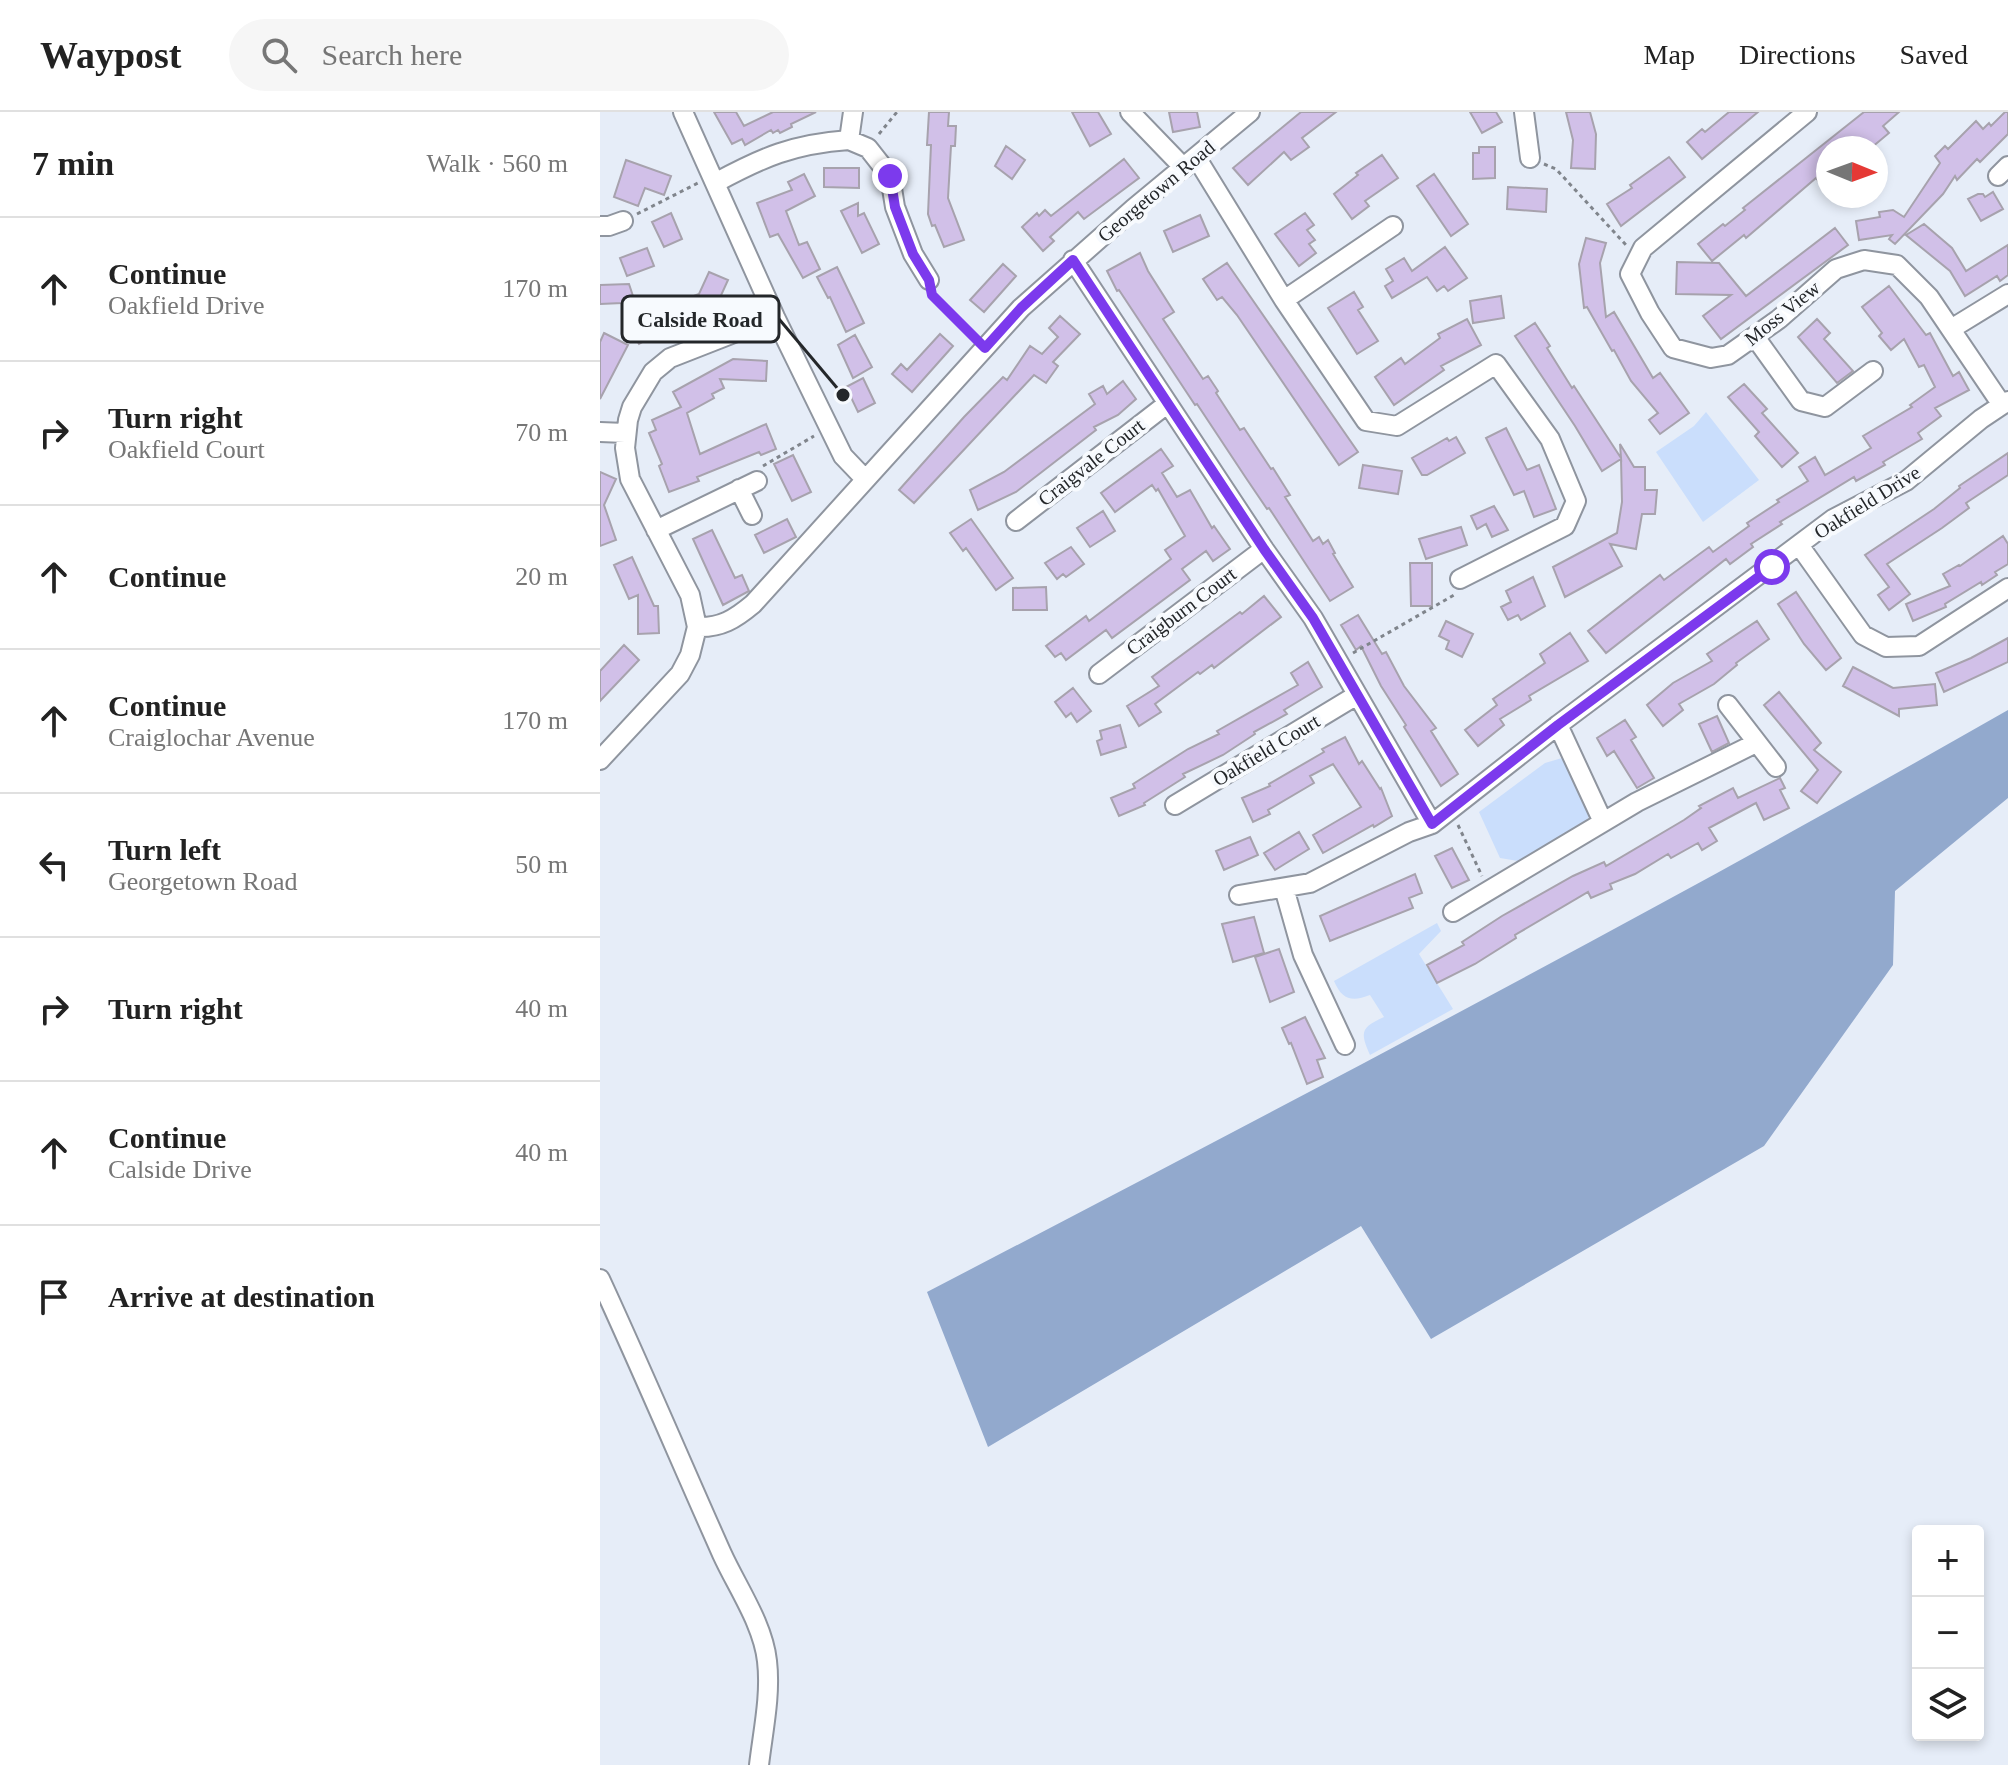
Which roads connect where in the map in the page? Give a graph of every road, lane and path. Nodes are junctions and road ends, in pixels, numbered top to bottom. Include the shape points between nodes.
1 (683, 112) edge
2 (853, 112) edge
3 (897, 112) edge
4 (1130, 112) edge
5 (1250, 112) edge
6 (1524, 112) edge
7 (1807, 112) edge
8 (849, 140) junction
9 (868, 148) junction
10 (1530, 158) joint
11 (1190, 162) junction
12 (714, 180) junction
13 (623, 221) joint
14 (600, 226) edge
15 (1393, 226) dead end
16 (1638, 258) junction
17 (1073, 260) junction
18 (929, 280) joint
19 (2008, 294) edge
20 (1284, 300) junction
21 (775, 317) junction
22 (1951, 329) junction
23 (1755, 337) junction
24 (985, 348) junction
25 (1873, 371) dead end
26 (2005, 403) edge
27 (1167, 404) junction
28 (829, 427) junction
29 (600, 432) edge
30 (625, 433) junction
31 (865, 479) junction
32 (757, 481) joint
33 (739, 489) junction
34 (752, 515) dead end
35 (1016, 521) dead end
36 (656, 530) junction
37 (1799, 545) junction
38 (1264, 549) junction
39 (1460, 579) joint
40 (2008, 588) edge
41 (697, 627) junction
42 (1339, 661) junction
43 (1099, 674) dead end
44 (1357, 695) junction
45 (1728, 705) dead end
46 (1558, 725) junction
47 (1756, 743) junction
48 (600, 760) edge
49 (1776, 767) dead end
50 (1175, 805) dead end
51 (1451, 811) junction
52 (1603, 822) junction
53 (1432, 824) junction
54 (1284, 888) junction
55 (1489, 890) junction
56 (1239, 895) dead end
57 (1453, 912) dead end
58 (1345, 1045) dead end
59 (600, 1279) edge
60 (759, 1765) edge

1 - 12 street
2 - 8 street
3 - 9 path
4 - 11 street
5 - 11 street, Georgetown Road
6 - 10 street
7 - 16 street via 1659,232
8 - 9 street
8 - 12 street via 780,151
9 - 18 street via 890,176 895,207
10 - 16 path via 1556,169
11 - 17 street, Georgetown Road
11 - 20 street
12 - 13 path
12 - 21 street
13 - 14 street
15 - 20 street
16 - 23 street, Moss View via 1630,274 1673,348 1711,358 1728,355
17 - 24 street, Georgetown Road
17 - 27 street
18 - 24 path via 932,295
19 - 22 street
20 - 39 street via 1366,421 1397,426 1496,364 1550,439 1576,501 1565,526
21 - 28 street
21 - 30 street via 670,358 637,394
22 - 23 street, Moss View via 1897,265 1864,260 1836,269
22 - 26 street, Moss View
23 - 25 street via 1801,401 1825,407
24 - 31 street, Georgetown Road
26 - 37 street, Oakfield Drive via 1906,481 1833,519
27 - 35 street, Craigvale Court
27 - 38 street
28 - 31 street via 843,456
28 - 32 path via 764,464
29 - 30 street
30 - 36 street via 630,479
31 - 41 street, Georgetown Road via 753,604 732,621
32 - 33 street
33 - 34 street
33 - 36 street
36 - 41 street via 690,595
37 - 40 street via 1863,635 1886,647 1919,646
37 - 46 street, Oakfield Drive
38 - 42 street
38 - 43 street, Craigburn Court
39 - 42 path via 1460,592
41 - 48 street via 680,674
42 - 44 street
44 - 50 street, Oakfield Court
44 - 53 street
45 - 47 street
46 - 51 street, Oakfield Drive
46 - 52 street
47 - 49 street
47 - 52 street
51 - 53 street, Oakfield Drive
51 - 55 path
52 - 55 street
53 - 54 street, Oakfield Drive via 1310,883
54 - 56 street, Oakfield Drive
54 - 58 street via 1303,955
55 - 57 street
59 - 60 street via 750,1610 767,1660

